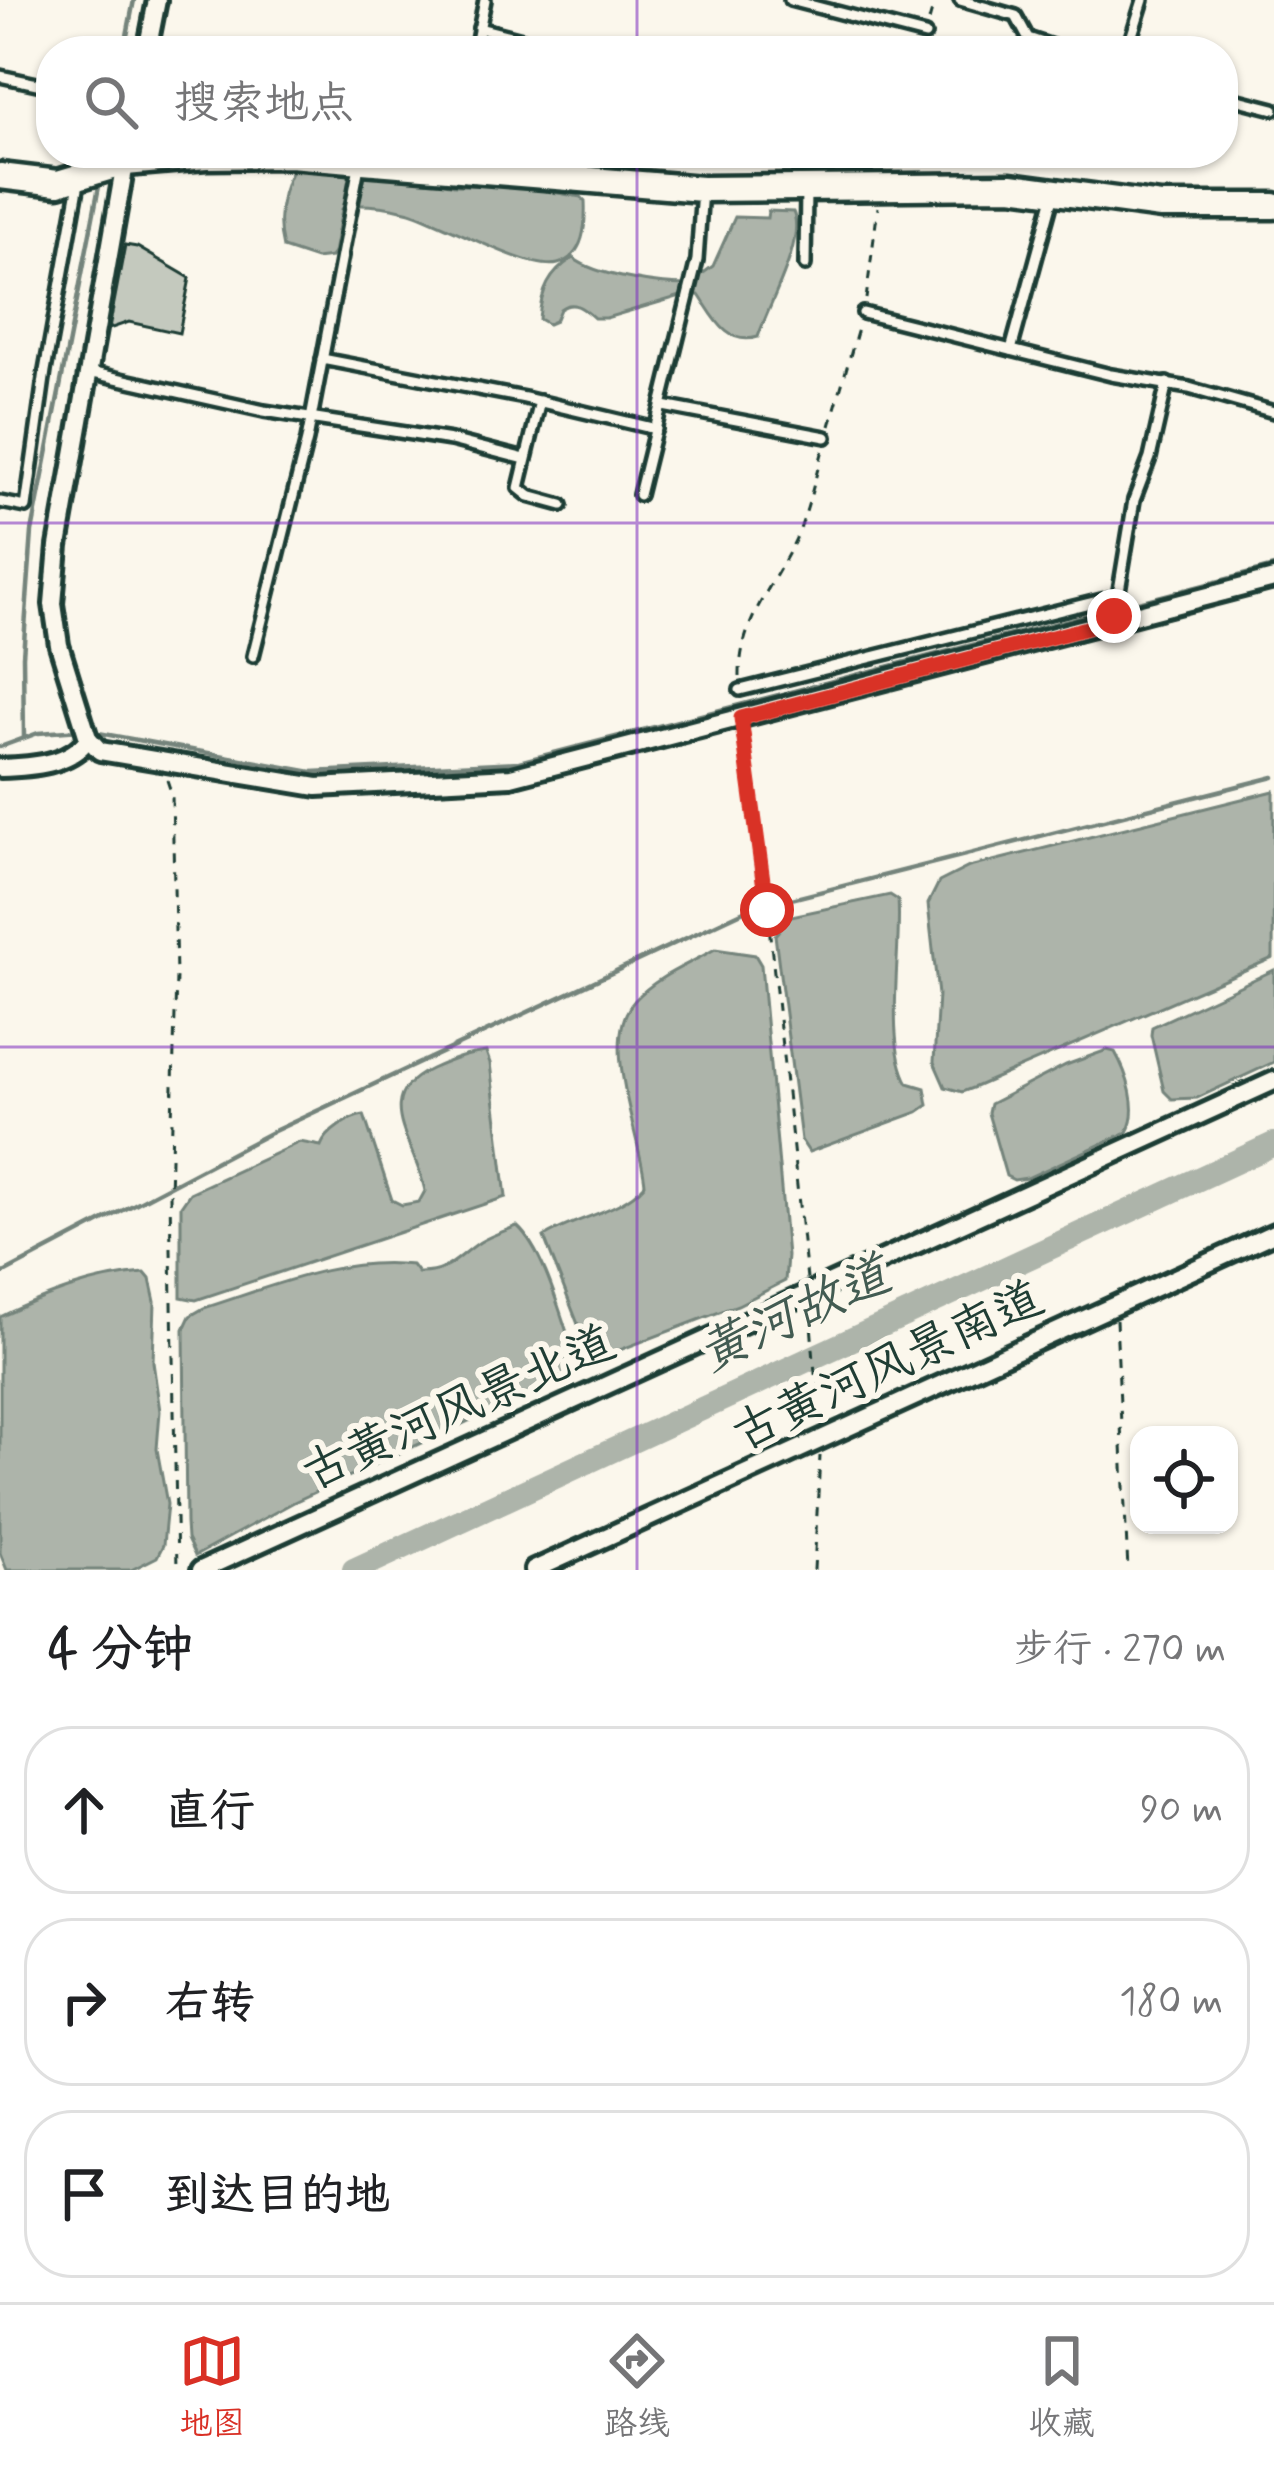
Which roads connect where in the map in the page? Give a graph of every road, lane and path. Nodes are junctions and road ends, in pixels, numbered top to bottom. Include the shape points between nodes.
1 (157, 0) edge
2 (485, 0) edge
3 (790, 0) edge
4 (961, 0) edge
5 (1143, 0) edge
6 (479, 28) junction
7 (925, 35) dead end
8 (150, 36) edge
9 (478, 36) edge
10 (510, 36) edge
11 (1027, 36) edge
12 (1132, 36) edge
13 (0, 76) edge
14 (36, 84) edge
15 (1238, 100) edge
16 (1274, 109) edge
17 (101, 168) edge
18 (106, 168) edge
19 (107, 168) edge
20 (358, 168) edge
21 (522, 168) edge
22 (0, 176) edge
23 (702, 189) junction
24 (806, 189) junction
25 (1055, 192) junction
26 (1274, 206) edge
27 (805, 265) dead end
28 (862, 313) dead end
29 (1011, 350) junction
30 (322, 359) junction
31 (88, 371) junction
32 (1167, 383) junction
33 (540, 401) junction
34 (663, 406) junction
35 (1274, 412) edge
36 (311, 419) junction
37 (656, 429) junction
38 (826, 437) dead end
39 (525, 459) junction
40 (639, 495) dead end
41 (0, 502) edge
42 (562, 505) dead end
43 (1274, 579) edge
44 (1116, 609) junction
45 (253, 656) dead end
46 (740, 690) dead end
47 (741, 718) junction
48 (88, 733) junction
49 (160, 761) junction
50 (0, 768) edge
51 (1274, 1082) edge
52 (1274, 1233) edge
53 (809, 1298) junction
54 (1111, 1308) junction
55 (820, 1441) junction
56 (177, 1570) edge
57 (201, 1570) edge
58 (534, 1570) edge
59 (814, 1570) edge
60 (1128, 1570) edge

1 - 8 street
2 - 6 lane
3 - 7 lane
4 - 11 lane via 1016,16
5 - 12 lane
6 - 9 lane
6 - 10 lane
13 - 14 lane
15 - 16 lane
17 - 22 street via 58,183
18 - 41 lane via 45,371 26,507
19 - 31 street
20 - 30 lane
21 - 23 street
23 - 24 street
23 - 34 lane via 697,260
24 - 25 street via 1011,185
24 - 27 lane
25 - 26 street via 1161,206
25 - 29 lane
28 - 29 lane
29 - 32 lane
30 - 33 lane
30 - 36 lane
31 - 36 lane
31 - 48 street via 53,604
32 - 35 lane
32 - 44 lane
33 - 37 lane
33 - 39 lane
34 - 37 lane
34 - 38 lane
36 - 39 lane
36 - 45 lane
37 - 40 lane
39 - 42 lane via 519,488
43 - 44 street
44 - 46 lane
44 - 47 street
47 - 49 street via 511,777 316,787
47 - 53 path
48 - 49 street via 100,751
48 - 50 street via 81,750 34,767
49 - 56 path via 172,795 175,931
51 - 53 street, 古黄河风景北道
52 - 54 street, 古黄河风景南道
53 - 55 path
53 - 57 street, 古黄河风景北道
54 - 55 street, 古黄河风景南道
54 - 60 path
55 - 58 street, 古黄河风景南道
55 - 59 path

